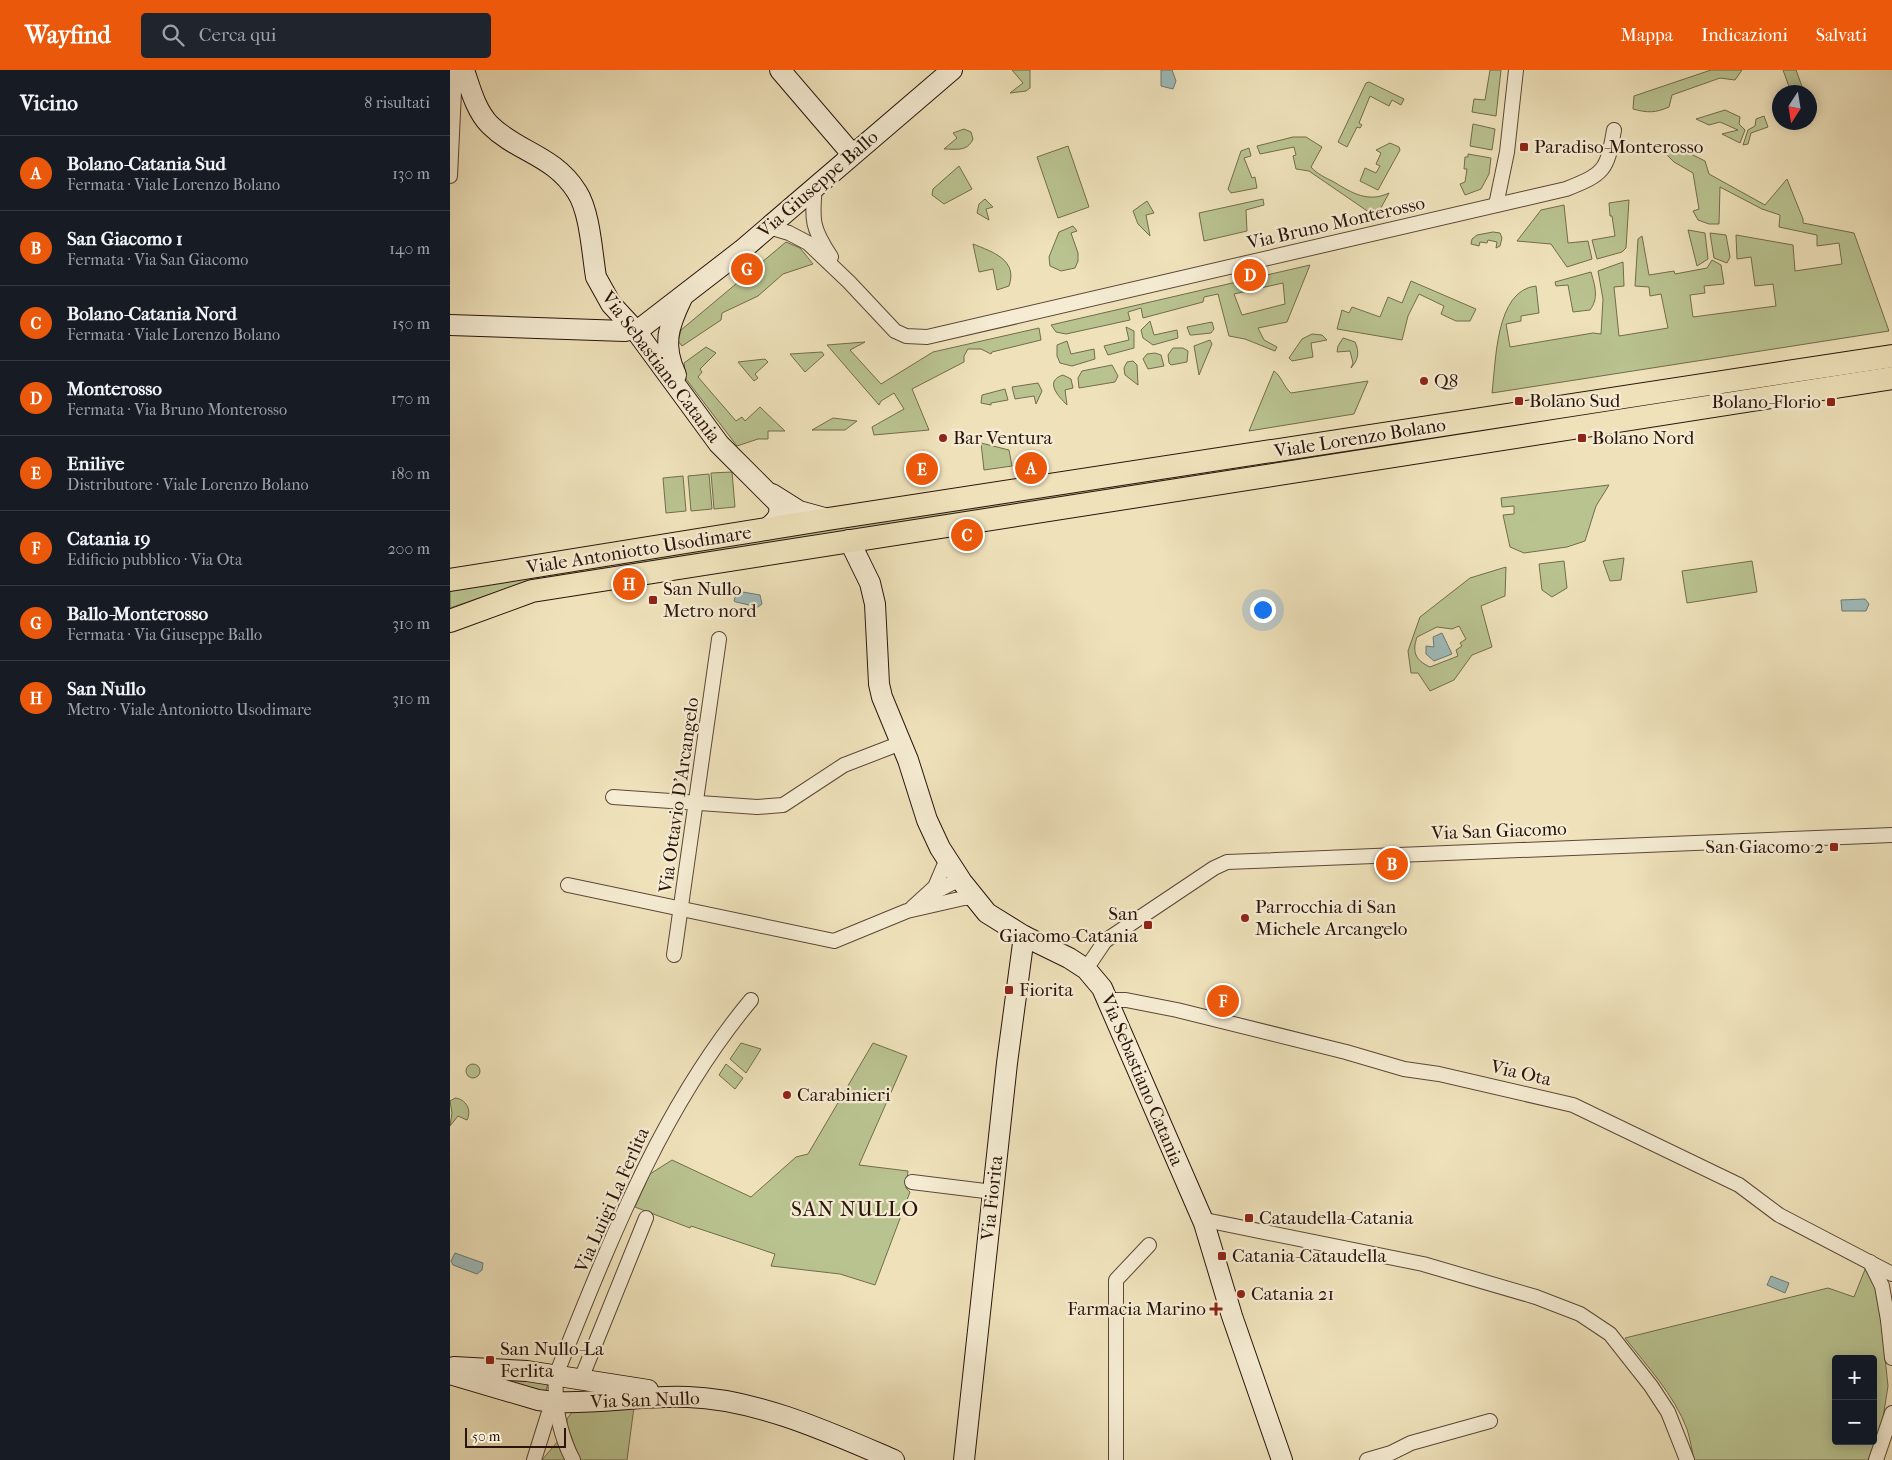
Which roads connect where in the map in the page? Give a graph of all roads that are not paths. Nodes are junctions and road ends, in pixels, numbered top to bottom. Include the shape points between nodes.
1 (455, 70) edge
2 (464, 70) edge
3 (780, 70) edge
4 (952, 70) edge
5 (1516, 70) edge
6 (1614, 130) dead end
7 (852, 154) junction
8 (450, 176) edge
9 (815, 185) junction
10 (1496, 205) junction
11 (769, 227) junction
12 (849, 282) junction
13 (683, 297) junction
14 (450, 325) edge
15 (636, 331) junction
16 (1892, 356) edge
17 (1892, 378) edge
18 (686, 399) junction
19 (770, 493) junction
20 (828, 519) junction
21 (765, 530) junction
22 (849, 540) junction
23 (450, 580) edge
24 (450, 621) edge
25 (718, 640) dead end
26 (902, 743) junction
27 (613, 797) dead end
28 (697, 802) junction
29 (1892, 835) edge
30 (947, 859) junction
31 (960, 879) junction
32 (568, 885) dead end
33 (927, 896) junction
34 (974, 898) junction
35 (682, 909) junction
36 (907, 911) junction
37 (1024, 936) junction
38 (674, 955) dead end
39 (1086, 969) junction
40 (751, 1000) dead end
41 (1109, 1000) junction
42 (912, 1182) dead end
43 (993, 1192) junction
44 (646, 1218) dead end
45 (1204, 1223) junction
46 (1149, 1245) dead end
47 (1870, 1262) junction
48 (1892, 1274) edge
49 (1891, 1326) edge
50 (1892, 1358) edge
51 (450, 1367) edge
52 (450, 1374) edge
53 (556, 1375) junction
54 (581, 1379) junction
55 (608, 1392) junction
56 (555, 1402) junction
57 (1892, 1413) edge
58 (1490, 1422) dead end
59 (534, 1460) edge
60 (572, 1460) edge
61 (894, 1460) edge
62 (964, 1460) edge
63 (1116, 1460) edge
64 (1282, 1460) edge
65 (1367, 1460) edge
66 (1687, 1460) edge
67 (1876, 1460) edge

1 - 8 street
2 - 15 main road, Via Sebastiano Catania via 471,92 489,124 559,170 578,193 596,277 611,304
3 - 7 main road
4 - 7 main road, Via Giuseppe Ballo
5 - 10 street
6 - 10 street, Via Bruno Monterosso via 1610,157 1594,178 1566,189
7 - 9 main road, Via Giuseppe Ballo
9 - 11 main road, Via Giuseppe Ballo
9 - 12 street via 815,230
10 - 12 street, Via Bruno Monterosso via 927,337 906,336 895,331
11 - 12 street via 808,243
11 - 13 main road, Via Giuseppe Ballo
13 - 15 main road, Via Giuseppe Ballo
13 - 18 main road via 670,327 667,348
14 - 15 main road
15 - 18 main road, Via Sebastiano Catania
16 - 20 main road, Viale Lorenzo Bolano
17 - 22 main road, Viale Lorenzo Bolano
18 - 19 main road, Via Sebastiano Catania via 719,444
19 - 20 main road via 799,511
19 - 21 main road via 780,511 777,520
20 - 21 main road, Viale Antoniotto Usodimare
21 - 23 main road, Viale Antoniotto Usodimare
22 - 24 main road, Viale Antoniotto Usodimare via 532,591
22 - 26 main road, Via Sebastiano Catania via 870,583 879,684
25 - 28 street, Via Ottavio D'Arcangelo
26 - 28 street via 844,765 783,805 757,807
26 - 30 main road, Via Sebastiano Catania via 926,820
27 - 28 street
28 - 35 street, Via Ottavio D'Arcangelo
29 - 39 street, Via San Giacomo via 1227,862 1105,941
30 - 31 main road, Via Sebastiano Catania
30 - 33 street via 935,887
31 - 33 street
31 - 34 main road, Via Sebastiano Catania
32 - 35 street
33 - 36 street
34 - 36 street
34 - 37 main road, Via Sebastiano Catania via 988,913
35 - 36 street via 834,942
35 - 38 street, Via Ottavio D'Arcangelo
37 - 39 main road, Via Sebastiano Catania
37 - 43 main road, Via Fiorita
39 - 41 main road, Via Sebastiano Catania
40 - 53 street, Via Luigi La Ferlita via 699,1068 643,1170
41 - 45 main road, Via Sebastiano Catania
41 - 47 street, Via Ota via 1177,1010 1396,1067 1573,1105 1739,1184 1779,1215
42 - 43 street
43 - 62 main road, Via Fiorita
44 - 54 street
45 - 64 main road, Via Sebastiano Catania
45 - 66 street via 1210,1221 1423,1264 1536,1296 1580,1314 1610,1334 1651,1386 1668,1412
46 - 63 street via 1116,1280
47 - 48 street, Via Ota
47 - 49 street via 1882,1286
49 - 50 street
51 - 53 main road via 527,1370
52 - 56 main road, Via San Nullo
53 - 54 main road
53 - 56 street
54 - 55 main road
55 - 56 main road, Via San Nullo
55 - 61 main road, Via San Nullo via 713,1399 754,1408 833,1434
56 - 59 street
56 - 60 street via 559,1428
57 - 67 street
58 - 65 street via 1411,1443

